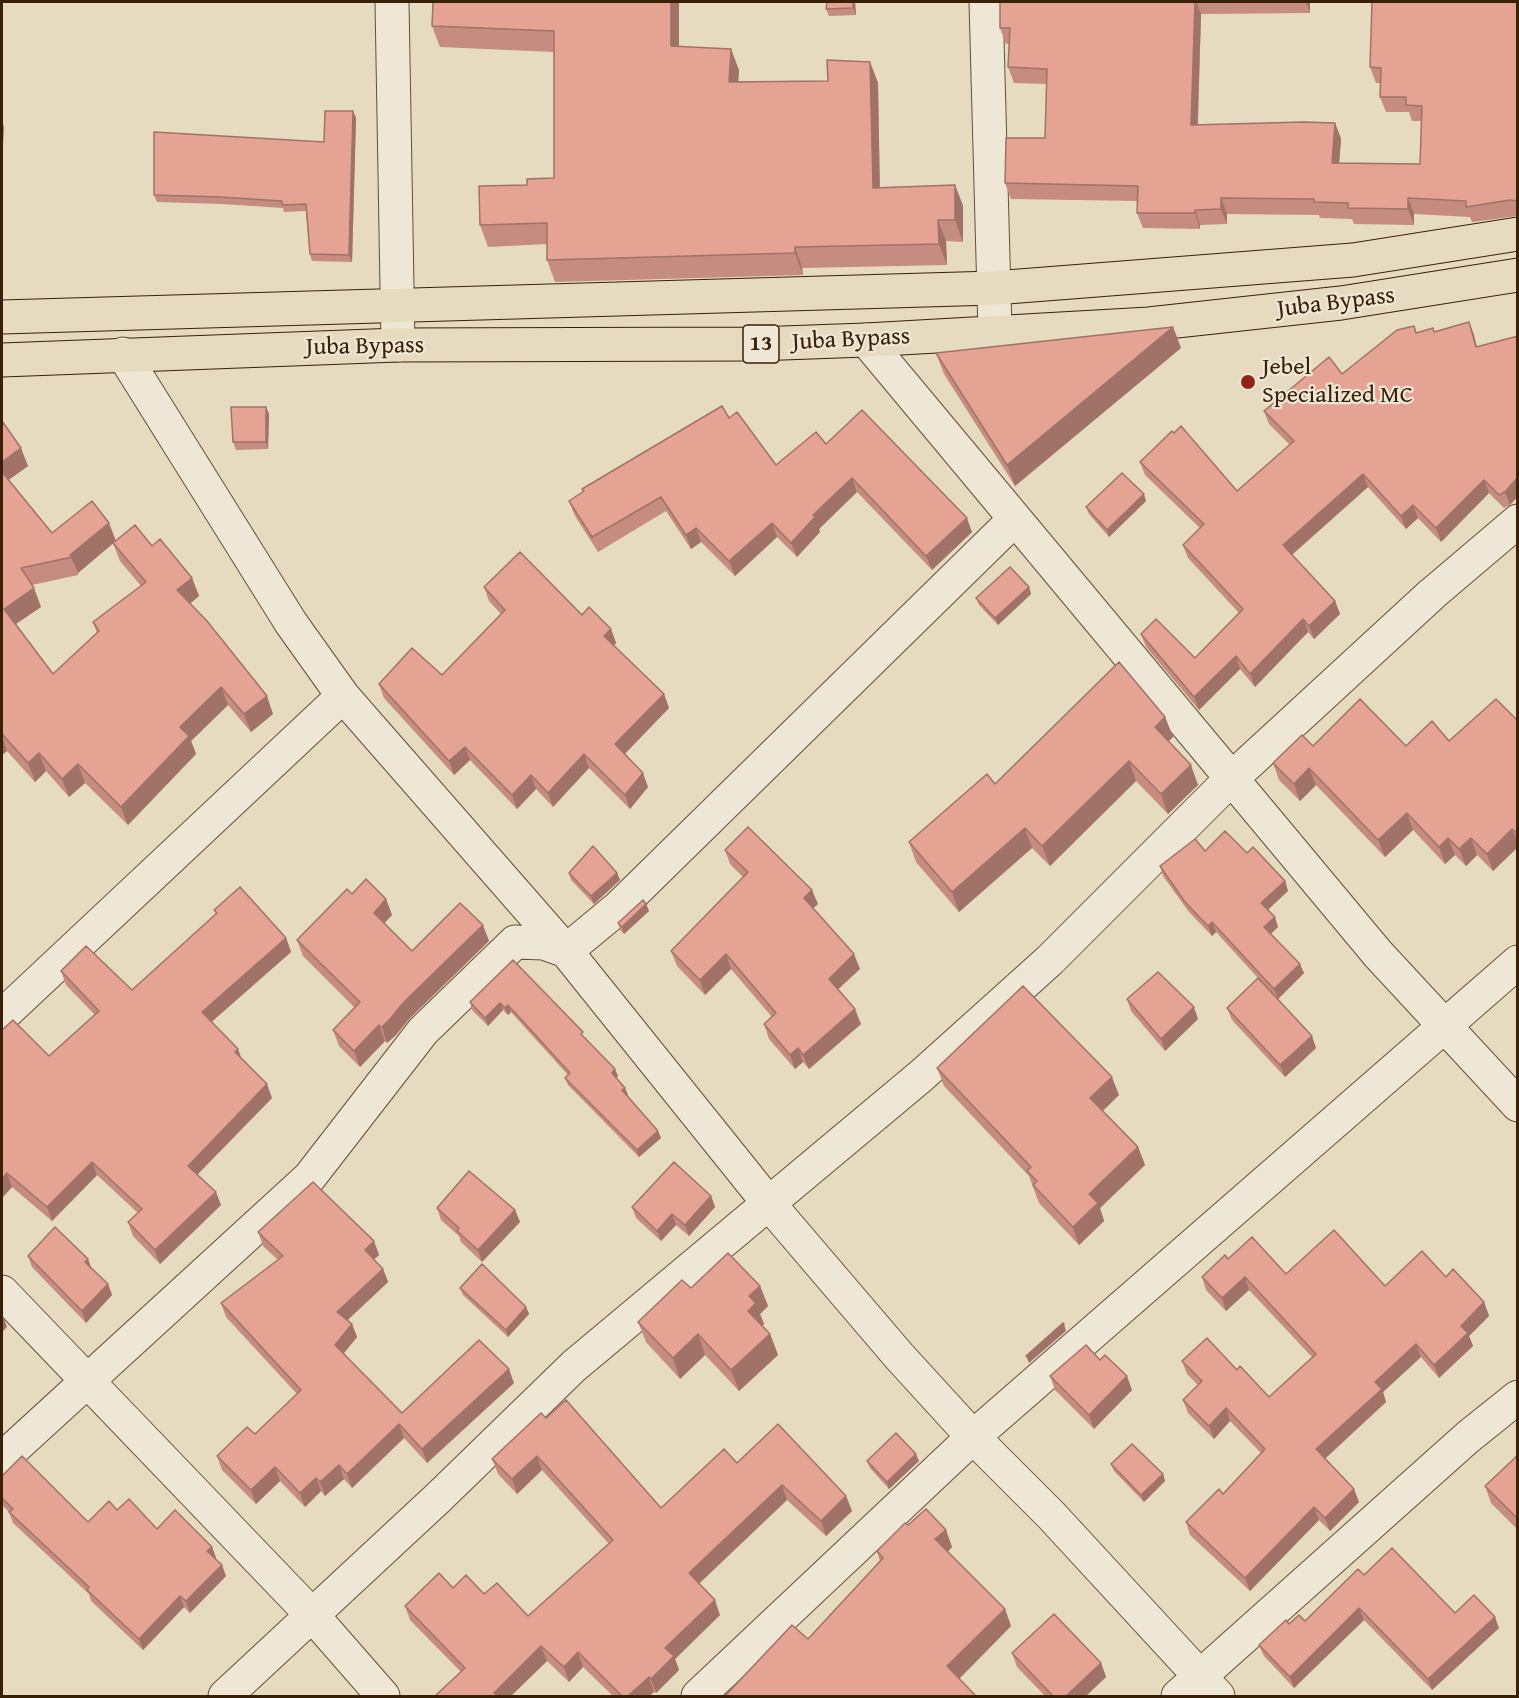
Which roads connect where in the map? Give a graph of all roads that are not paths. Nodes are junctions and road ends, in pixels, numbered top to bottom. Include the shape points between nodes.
1 (392, 2) edge
2 (986, 2) edge
3 (1518, 234) edge
4 (1518, 275) edge
5 (994, 288) junction
6 (397, 307) junction
7 (2, 317) edge
8 (995, 332) junction
9 (866, 340) junction
10 (398, 345) junction
11 (123, 354) junction
12 (2, 360) edge
13 (1015, 519) junction
14 (1518, 521) edge
15 (343, 696) junction
16 (1231, 779) junction
17 (566, 951) junction
18 (1518, 962) edge
19 (2, 1016) edge
20 (1444, 1026) junction
21 (1518, 1105) edge
22 (770, 1205) junction
23 (2, 1292) edge
24 (87, 1382) junction
25 (1518, 1397) edge
26 (973, 1437) junction
27 (2, 1459) edge
28 (314, 1616) junction
29 (1198, 1690) edge
30 (225, 1696) edge
31 (383, 1696) edge
32 (698, 1696) edge

1 - 6 street
2 - 5 street
3 - 5 main road, Juba Bypass / 13 via 1353,260
4 - 8 main road, Juba Bypass / 13 via 1341,303 1149,324
5 - 6 main road, Juba Bypass / 13
5 - 8 street
6 - 7 main road, Juba Bypass / 13
6 - 10 street
8 - 9 main road, Juba Bypass / 13
9 - 10 main road, Juba Bypass / 13
9 - 13 street
10 - 11 main road, Juba Bypass / 13
11 - 12 main road, Juba Bypass / 13
11 - 15 street via 291,623
13 - 16 street
13 - 17 street via 618,908
14 - 16 street via 1432,594
15 - 17 street
15 - 19 street
16 - 20 street via 1377,954
16 - 22 street via 1050,960 921,1076 796,1178
17 - 22 street
17 - 24 street via 544,943 514,942 423,1031 309,1178
18 - 20 street
20 - 21 street
20 - 26 street
22 - 26 street
22 - 28 street via 574,1366
23 - 24 street
24 - 27 street
24 - 28 street
25 - 29 street via 1468,1437
26 - 29 street via 1051,1515
26 - 32 street
28 - 30 street
28 - 31 street

